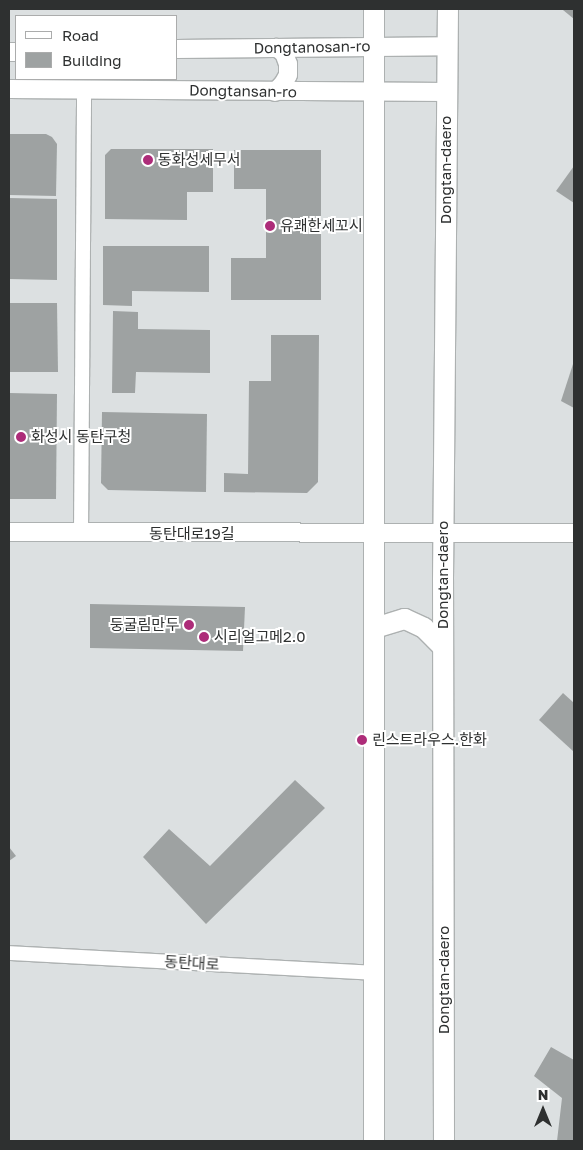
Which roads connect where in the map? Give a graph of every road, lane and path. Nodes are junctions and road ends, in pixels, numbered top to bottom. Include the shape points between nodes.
1 (374, 9) edge
2 (448, 9) edge
3 (375, 46) junction
4 (447, 46) junction
5 (277, 48) junction
6 (178, 49) edge
7 (84, 88) junction
8 (9, 89) edge
9 (275, 92) junction
10 (375, 92) junction
11 (447, 92) junction
12 (9, 532) edge
13 (81, 533) junction
14 (574, 533) edge
15 (375, 534) junction
16 (444, 534) junction
17 (375, 628) junction
18 (443, 647) junction
19 (9, 953) edge
20 (374, 973) junction
21 (374, 1141) edge
22 (444, 1141) edge

1 - 3 main road
2 - 4 main road, Dongtan-daero
3 - 4 street, Dongtanosan-ro
3 - 5 street, Dongtanosan-ro
3 - 10 main road
4 - 11 main road, Dongtan-daero
5 - 6 street, Dongtanosan-ro
5 - 9 street via 284,53 288,75
7 - 8 street, Dongtansan-ro
7 - 9 street, Dongtansan-ro
7 - 13 street
9 - 10 street, Dongtansan-ro
10 - 11 street, Dongtansan-ro
10 - 15 main road
11 - 16 main road, Dongtan-daero
12 - 13 street, 동탄대로19길
13 - 15 street, 동탄대로19길
14 - 16 street, 동탄대로19길
15 - 16 street, 동탄대로19길
15 - 17 main road
16 - 18 main road, Dongtan-daero
17 - 18 main road via 405,619 424,628
17 - 20 main road
18 - 22 main road, Dongtan-daero
19 - 20 street, 동탄대로
20 - 21 main road

